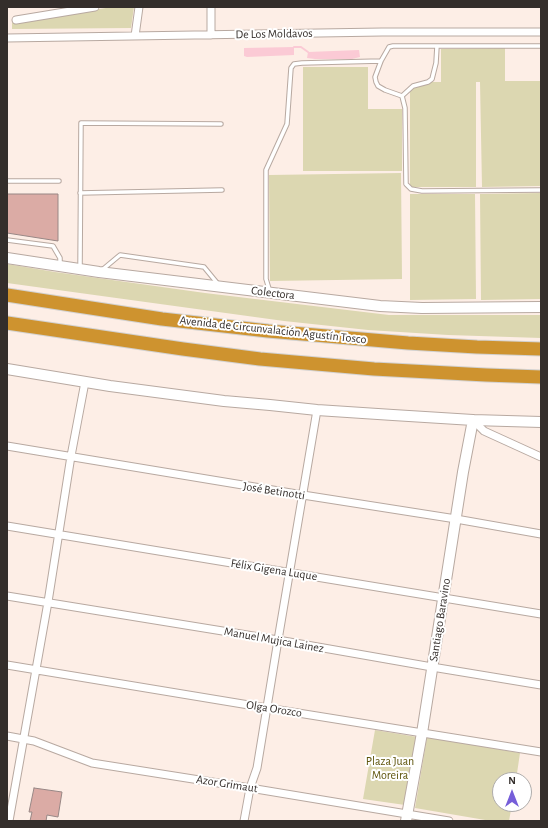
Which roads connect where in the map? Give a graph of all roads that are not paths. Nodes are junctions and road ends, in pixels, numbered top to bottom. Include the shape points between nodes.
1 (95, 7) edge
2 (139, 7) edge
3 (211, 7) edge
4 (16, 20) dead end
5 (541, 32) edge
6 (211, 35) junction
7 (135, 36) junction
8 (7, 38) edge
9 (437, 46) junction
10 (541, 46) edge
11 (381, 61) junction
12 (402, 96) junction
13 (221, 124) dead end
14 (7, 181) edge
15 (59, 181) dead end
16 (222, 190) dead end
17 (541, 190) edge
18 (80, 193) junction
19 (7, 240) edge
20 (7, 258) edge
21 (60, 266) junction
22 (80, 269) junction
23 (99, 272) junction
24 (220, 287) junction
25 (270, 293) junction
26 (7, 295) edge
27 (541, 307) edge
28 (7, 323) edge
29 (541, 349) edge
30 (7, 369) edge
31 (541, 377) edge
32 (85, 382) junction
33 (318, 410) junction
34 (473, 420) junction
35 (541, 422) edge
36 (7, 446) edge
37 (71, 456) junction
38 (541, 457) edge
39 (303, 495) junction
40 (456, 519) junction
41 (7, 526) edge
42 (541, 534) edge
43 (58, 535) junction
44 (290, 573) junction
45 (7, 596) edge
46 (444, 597) junction
47 (48, 602) junction
48 (541, 614) edge
49 (278, 640) junction
50 (7, 664) edge
51 (432, 667) junction
52 (35, 669) junction
53 (541, 685) edge
54 (267, 708) junction
55 (422, 732) junction
56 (7, 736) edge
57 (24, 739) junction
58 (541, 752) edge
59 (250, 788) junction
60 (407, 818) edge
61 (9, 821) edge
62 (244, 821) edge
63 (449, 821) edge

1 - 4 street
2 - 7 street
3 - 6 street
5 - 6 street, De Los Moldavos
6 - 7 street, De Los Moldavos
7 - 8 street, De Los Moldavos
9 - 10 lane
9 - 11 lane via 393,46
9 - 12 lane via 432,79 413,86
11 - 12 lane via 375,77 378,86
11 - 25 lane via 302,62 294,64 291,68 287,124 266,170 266,280
12 - 17 lane via 405,108 406,184 411,189
13 - 18 lane via 81,123
14 - 15 lane
16 - 18 lane
18 - 22 lane
19 - 21 lane via 53,246 60,258
20 - 21 main road, Colectora
21 - 22 main road, Colectora
22 - 23 main road, Colectora
23 - 24 main road, Colectora
23 - 24 lane via 120,255 204,267
24 - 25 main road, Colectora
25 - 27 main road, Colectora via 402,307
26 - 29 highway, Avenida de Circunvalación Agustín Tosco via 162,319 281,333 408,343
28 - 31 highway via 170,348 267,359 381,369
30 - 32 main road
32 - 33 main road via 224,401
32 - 37 street
33 - 34 main road
33 - 39 street
34 - 35 main road
34 - 38 street via 484,431
34 - 40 main road, Santiago Baravino
36 - 37 street, José Betinotti
37 - 39 street, José Betinotti
37 - 43 street
39 - 40 street, José Betinotti
39 - 44 street
40 - 42 street, José Betinotti
40 - 46 main road, Santiago Baravino
41 - 43 street, Félix Gigena Luque
43 - 44 street, Félix Gigena Luque
43 - 47 street
44 - 46 street, Félix Gigena Luque
44 - 49 street
45 - 47 street, Manuel Mujica Lainez
46 - 48 street, Félix Gigena Luque
46 - 51 main road, Santiago Baravino
47 - 49 street, Manuel Mujica Lainez
47 - 52 street
49 - 51 street, Manuel Mujica Lainez
49 - 54 street
50 - 52 street, Olga Orozco
51 - 53 street, Manuel Mujica Lainez
51 - 55 main road, Santiago Baravino
52 - 54 street, Olga Orozco
52 - 57 street
54 - 55 street, Olga Orozco
54 - 59 street via 257,768
55 - 58 street, Olga Orozco
55 - 60 main road, Santiago Baravino
56 - 57 street, Azor Grimaut
57 - 59 street, Azor Grimaut via 92,763
57 - 61 street
59 - 60 street, Azor Grimaut
59 - 62 street
60 - 63 street, Azor Grimaut

